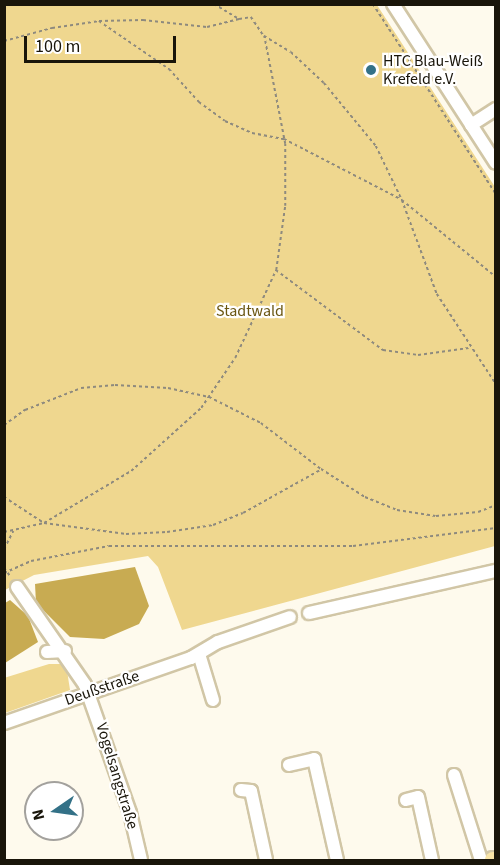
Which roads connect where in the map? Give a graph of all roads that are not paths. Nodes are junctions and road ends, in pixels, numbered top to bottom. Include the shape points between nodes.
1 (393, 4) edge
2 (495, 109) edge
3 (471, 125) junction
4 (495, 163) edge
5 (495, 571) edge
6 (17, 587) dead end
7 (309, 613) dead end
8 (290, 617) dead end
9 (47, 651) dead end
10 (65, 651) junction
11 (199, 654) junction
12 (88, 693) junction
13 (213, 700) dead end
14 (4, 723) edge
15 (289, 765) dead end
16 (454, 775) dead end
17 (241, 790) dead end
18 (406, 800) dead end
19 (141, 861) edge
20 (266, 861) edge
21 (337, 861) edge
22 (432, 861) edge
23 (482, 861) edge

1 - 3 street
2 - 3 street
3 - 4 street
5 - 7 street
6 - 10 street, Vogelsangstraße
8 - 11 street, Deußstraße via 218,642
9 - 10 street
10 - 12 street, Vogelsangstraße
11 - 12 street, Deußstraße
11 - 13 street
12 - 14 street, Deußstraße
12 - 19 street, Vogelsangstraße via 130,813
15 - 21 street via 314,759
16 - 23 street
17 - 20 street via 251,791
18 - 22 street via 418,797

